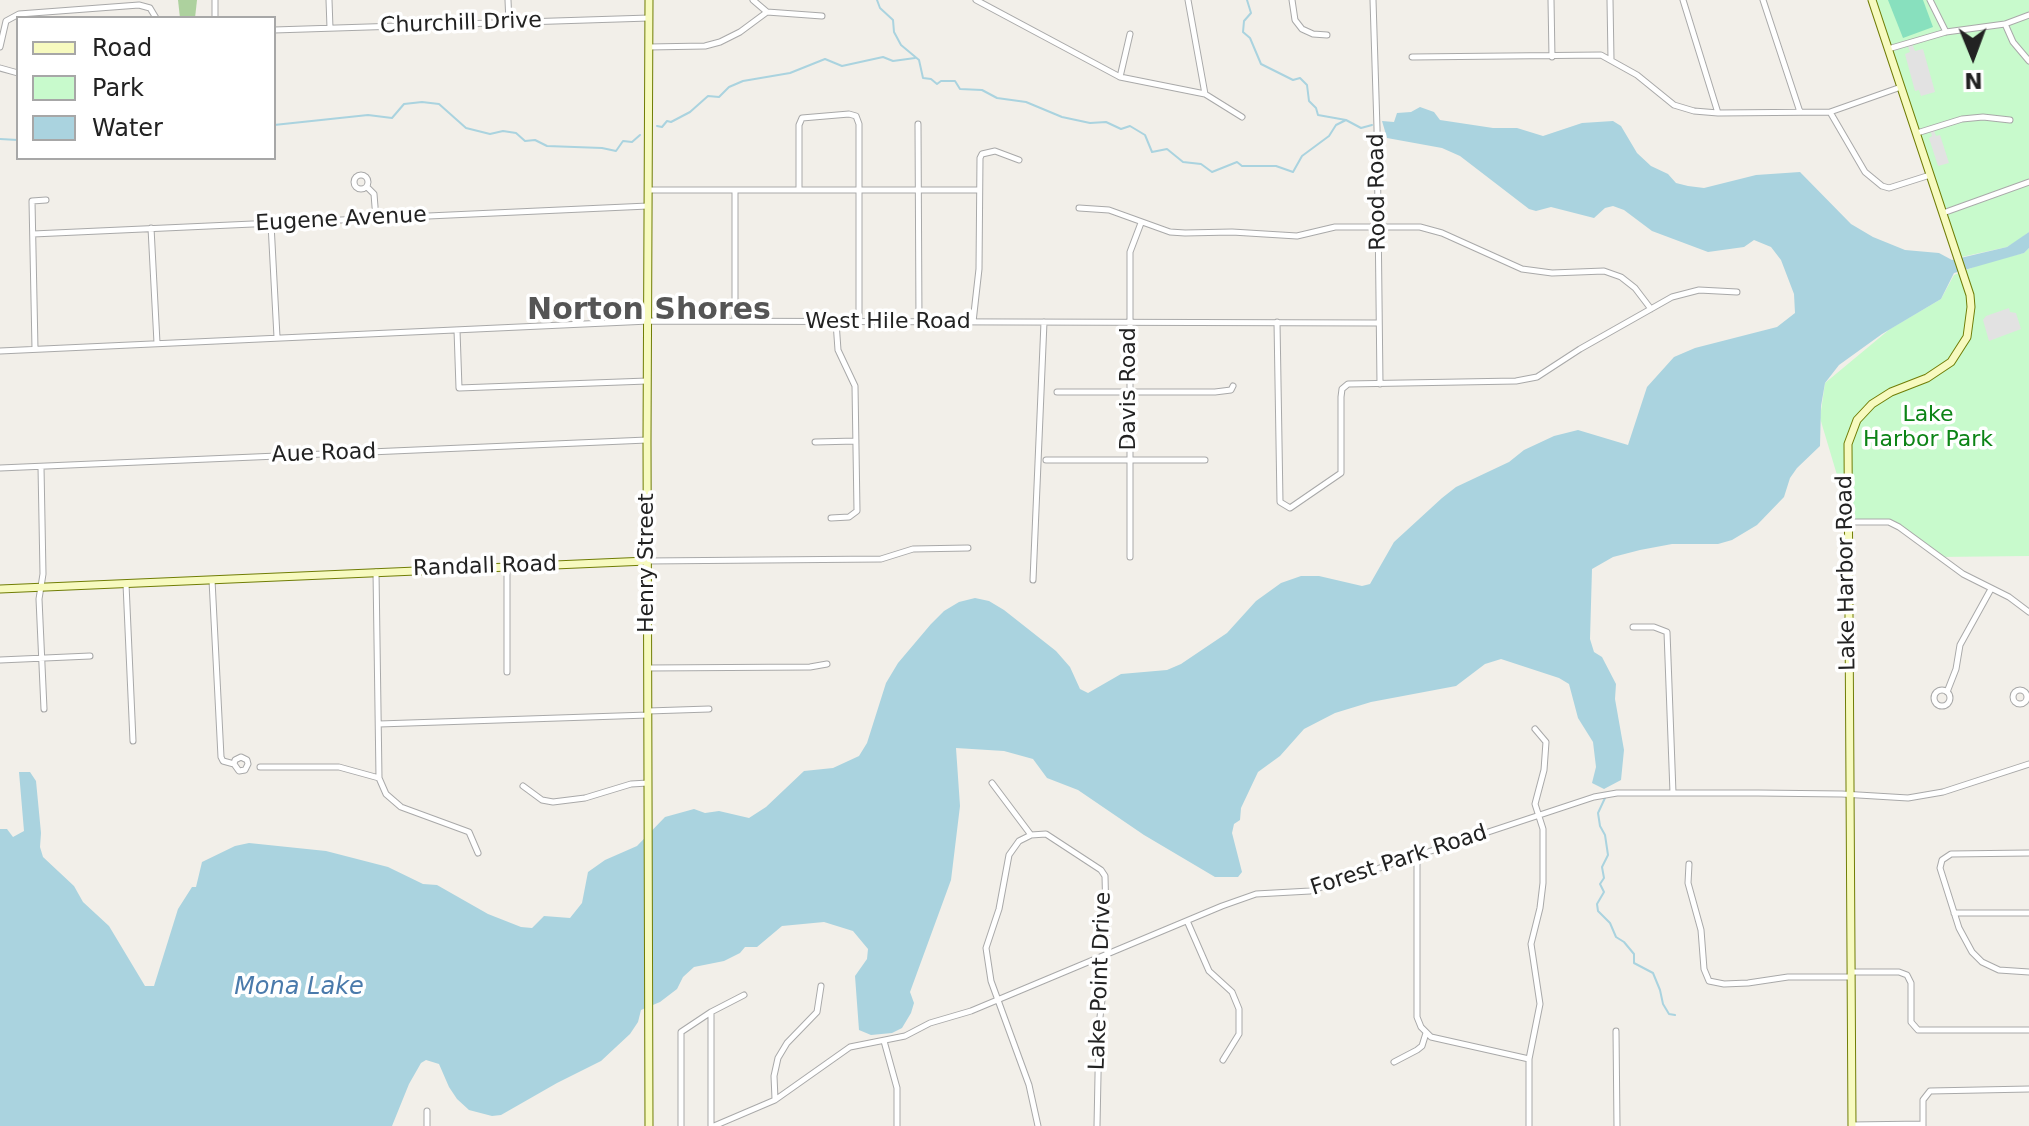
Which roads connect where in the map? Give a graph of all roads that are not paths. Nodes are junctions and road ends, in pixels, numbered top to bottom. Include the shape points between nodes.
1 (329, 0) edge
2 (508, 0) edge
3 (649, 0) edge
4 (753, 0) edge
5 (976, 0) edge
6 (1188, 0) edge
7 (1292, 0) edge
8 (1373, 0) edge
9 (1551, 0) edge
10 (1610, 0) edge
11 (1683, 0) edge
12 (1763, 0) edge
13 (1872, 0) edge
14 (1930, 0) edge
15 (767, 12) junction
16 (2029, 15) edge
17 (155, 16) edge
18 (822, 16) dead end
19 (649, 18) junction
20 (509, 23) junction
21 (2005, 24) junction
22 (330, 28) junction
23 (276, 30) edge
24 (1946, 32) junction
25 (1130, 34) dead end
26 (1327, 35) dead end
27 (0, 47) edge
28 (649, 47) junction
29 (1888, 49) junction
30 (1412, 57) dead end
31 (1552, 57) junction
32 (1611, 59) junction
33 (2029, 61) edge
34 (1120, 77) junction
35 (1901, 87) junction
36 (1205, 94) junction
37 (1800, 112) junction
38 (1830, 112) junction
39 (1718, 113) junction
40 (1242, 117) dead end
41 (2010, 120) dead end
42 (918, 124) dead end
43 (1917, 133) junction
44 (1019, 160) dead end
45 (1930, 175) junction
46 (2029, 182) edge
47 (366, 187) dead end
48 (735, 189) junction
49 (799, 189) junction
50 (859, 189) junction
51 (649, 190) junction
52 (919, 190) junction
53 (979, 190) junction
54 (46, 200) dead end
55 (649, 206) junction
56 (1079, 208) dead end
57 (1943, 213) junction
58 (376, 219) junction
59 (1141, 223) junction
60 (271, 224) junction
61 (1379, 226) junction
62 (151, 228) junction
63 (33, 234) junction
64 (1737, 292) dead end
65 (1651, 309) junction
66 (649, 321) junction
67 (735, 321) junction
68 (836, 322) junction
69 (859, 322) junction
70 (973, 322) junction
71 (1044, 322) junction
72 (1129, 322) junction
73 (1277, 322) junction
74 (919, 323) junction
75 (1379, 323) junction
76 (457, 330) junction
77 (277, 337) junction
78 (157, 343) junction
79 (35, 349) junction
80 (0, 351) edge
81 (648, 381) junction
82 (1380, 384) junction
83 (1233, 386) dead end
84 (1129, 391) junction
85 (1057, 392) dead end
86 (647, 440) junction
87 (856, 441) junction
88 (815, 442) dead end
89 (1130, 459) junction
90 (1046, 460) dead end
91 (1205, 460) dead end
92 (41, 467) junction
93 (0, 468) edge
94 (831, 518) dead end
95 (1847, 522) junction
96 (968, 548) dead end
97 (1130, 557) dead end
98 (647, 561) junction
99 (507, 567) junction
100 (376, 572) junction
101 (212, 580) junction
102 (1033, 580) dead end
103 (126, 584) junction
104 (41, 588) junction
105 (0, 589) edge
106 (1991, 589) junction
107 (2029, 612) edge
108 (1633, 627) dead end
109 (90, 656) dead end
110 (41, 657) junction
111 (0, 660) edge
112 (827, 664) dead end
113 (648, 668) junction
114 (507, 672) dead end
115 (1947, 692) dead end
116 (44, 709) dead end
117 (709, 709) dead end
118 (648, 713) junction
119 (379, 724) junction
120 (1535, 729) dead end
121 (133, 741) dead end
122 (234, 764) dead end
123 (2029, 764) edge
124 (260, 767) dead end
125 (379, 778) junction
126 (649, 783) junction
127 (992, 783) dead end
128 (523, 786) dead end
129 (1673, 793) junction
130 (1850, 794) junction
131 (1538, 817) junction
132 (1031, 835) junction
133 (478, 853) dead end
134 (2029, 853) edge
135 (1417, 857) junction
136 (1689, 864) dead end
137 (1954, 913) junction
138 (2029, 913) edge
139 (1188, 923) junction
140 (1107, 956) junction
141 (2029, 972) edge
142 (1851, 974) junction
143 (821, 986) dead end
144 (744, 995) dead end
145 (997, 1001) junction
146 (711, 1012) junction
147 (2029, 1030) edge
148 (1616, 1031) dead end
149 (1426, 1033) junction
150 (884, 1041) junction
151 (1529, 1059) junction
152 (1223, 1060) dead end
153 (1394, 1062) dead end
154 (2029, 1089) edge
155 (775, 1100) junction
156 (427, 1111) dead end
157 (1923, 1125) edge
158 (427, 1126) edge
159 (649, 1126) edge
160 (681, 1126) edge
161 (712, 1126) edge
162 (897, 1126) edge
163 (1038, 1126) edge
164 (1097, 1126) edge
165 (1529, 1126) edge
166 (1617, 1126) edge
167 (1852, 1126) edge

1 - 22 street
2 - 20 street
3 - 19 street, Henry Street
4 - 15 street
5 - 34 street
6 - 36 street
7 - 26 street via 1302,29
8 - 61 street, Rood Road
9 - 31 street
10 - 32 street
11 - 39 street
12 - 37 street
13 - 29 street, Lake Harbor Road
14 - 24 street
15 - 18 street
15 - 28 street via 720,42
16 - 21 street
17 - 27 street via 150,8 135,5 19,14 6,21
19 - 20 street, Churchill Drive
19 - 28 street, Henry Street
20 - 22 street, Churchill Drive
21 - 24 street
21 - 33 street
22 - 23 street, Churchill Drive
24 - 29 street
25 - 34 street
28 - 51 street, Henry Street
29 - 35 street, Lake Harbor Road
30 - 31 street
31 - 32 street via 1589,54
32 - 39 street via 1674,105
34 - 36 street
35 - 38 street
35 - 43 street, Lake Harbor Road
36 - 40 street
37 - 38 street
37 - 39 street
38 - 45 street via 1865,172 1882,186
41 - 43 street via 1962,119
42 - 52 street
43 - 45 street, Lake Harbor Road
44 - 53 street via 995,151 982,154
45 - 57 street, Lake Harbor Road
46 - 57 street
47 - 58 street via 374,194
48 - 49 street
48 - 51 street
48 - 67 street
49 - 50 street
49 - 50 street via 802,118 849,114 859,124
50 - 52 street
50 - 69 street
51 - 55 street, Henry Street
52 - 53 street
52 - 74 street
53 - 70 street
54 - 63 street via 32,201
55 - 58 street, Eugene Avenue
55 - 66 street, Henry Street
56 - 59 street via 1109,210
57 - 95 street, Lake Harbor Road via 1970,295 1971,322 1961,349 1939,371 1880,398 1852,430 1846,456
58 - 60 street, Eugene Avenue
59 - 61 street via 1170,232 1297,236 1335,227
59 - 72 street, Davis Road via 1130,247
60 - 62 street, Eugene Avenue
60 - 77 street
61 - 65 street via 1430,228 1522,269 1604,271 1635,288
61 - 75 street, Rood Road
62 - 63 street, Eugene Avenue
62 - 78 street
63 - 79 street
64 - 65 street via 1684,293
65 - 82 street via 1537,377
66 - 67 street, West Hile Road
66 - 76 street, West Hile Road
66 - 81 street, Henry Street
67 - 68 street, West Hile Road
68 - 69 street, West Hile Road
68 - 87 street via 838,350 855,386
69 - 74 street, West Hile Road
70 - 71 street, West Hile Road
70 - 74 street, West Hile Road
71 - 72 street, West Hile Road
71 - 102 street
72 - 73 street, West Hile Road
72 - 84 street, Davis Road
73 - 75 street, West Hile Road
73 - 82 street via 1284,506 1297,505 1341,473 1342,389 1348,384
75 - 82 street, Rood Road
76 - 77 street, West Hile Road
76 - 81 street via 459,388
77 - 78 street, West Hile Road
78 - 79 street, West Hile Road
79 - 80 street, West Hile Road
81 - 86 street, Henry Street
83 - 84 street via 1222,392
84 - 85 street
84 - 89 street, Davis Road
86 - 92 street, Aue Road
86 - 98 street, Henry Street
87 - 88 street
87 - 94 street via 857,511
89 - 90 street
89 - 91 street
89 - 97 street, Davis Road
92 - 93 street, Aue Road
92 - 104 street
95 - 106 street via 1889,522
95 - 130 street, Lake Harbor Road
96 - 98 street, Randall Road via 914,548 881,559
98 - 99 street, Randall Road
98 - 113 street, Henry Street
99 - 100 street, Randall Road
99 - 114 street
100 - 101 street, Randall Road
100 - 119 street
101 - 103 street, Randall Road
101 - 122 street via 221,757
103 - 104 street, Randall Road
103 - 121 street
104 - 105 street, Randall Road
104 - 110 street
106 - 107 street
106 - 115 street via 1960,645
108 - 129 street via 1667,632
109 - 110 street
110 - 111 street
110 - 116 street
112 - 113 street
113 - 118 street, Henry Street
117 - 118 street
118 - 119 street
118 - 126 street, Henry Street
119 - 125 street
120 - 131 street via 1546,742 1535,804
123 - 130 street, Forest Park Road via 1923,797
124 - 125 street via 339,767
125 - 133 street via 386,794 401,807 469,832
126 - 128 street via 553,802
126 - 159 street, Henry Street
127 - 132 street
129 - 130 street, Forest Park Road
129 - 131 street, Forest Park Road via 1599,796
130 - 142 street, Lake Harbor Road
131 - 135 street, Forest Park Road
131 - 151 street via 1543,829 1543,883 1531,945 1540,1004
132 - 140 street, Lake Point Drive via 1051,836 1105,876
132 - 145 street via 1009,855 988,937 988,969
134 - 137 street via 1944,857 1940,872
135 - 139 street, Forest Park Road via 1306,892 1256,894
135 - 149 street via 1417,1017
136 - 142 street via 1688,883 1709,981 1736,984
137 - 138 street
137 - 141 street via 1966,944 1982,962 2004,971
139 - 140 street, Forest Park Road
139 - 152 street via 1209,971 1232,992 1239,1009 1239,1034
140 - 145 street, Forest Park Road
140 - 164 street, Lake Point Drive
142 - 147 street via 1907,975 1911,1022 1918,1030
142 - 167 street, Lake Harbor Road
143 - 155 street via 817,1012 778,1058
144 - 146 street
145 - 150 street, Forest Park Road
145 - 163 street via 1024,1068
146 - 160 street via 681,1032
146 - 161 street
148 - 166 street
149 - 151 street
149 - 153 street via 1422,1046
150 - 155 street, Forest Park Road via 850,1047
150 - 162 street via 897,1088
151 - 165 street
154 - 157 street via 1932,1090 1924,1098
155 - 161 street, Forest Park Road
156 - 158 street
157 - 167 street

